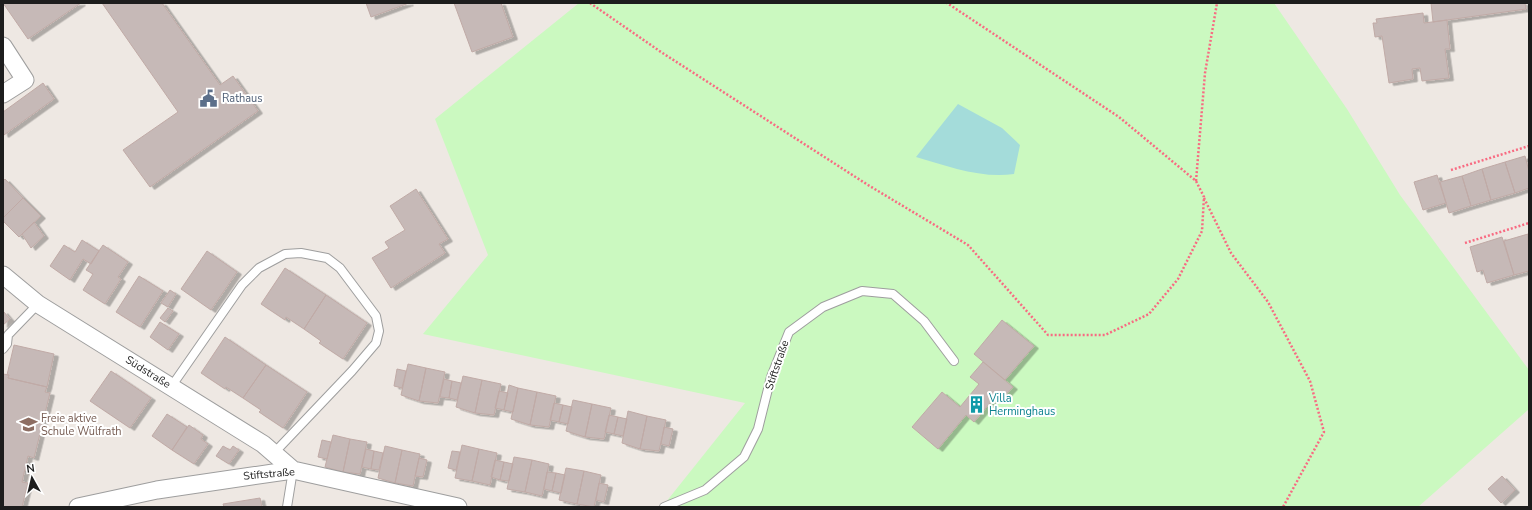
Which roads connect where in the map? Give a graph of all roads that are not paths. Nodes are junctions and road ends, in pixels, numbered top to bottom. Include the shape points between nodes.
1 (3, 46) edge
2 (3, 94) edge
3 (3, 275) edge
4 (38, 304) junction
5 (3, 350) edge
6 (954, 361) dead end
7 (172, 387) junction
8 (274, 453) junction
9 (294, 470) junction
10 (78, 507) edge
11 (287, 507) edge
12 (458, 507) edge
13 (664, 507) edge

1 - 2 street via 25,80
3 - 4 street, Südstraße
4 - 5 lane via 8,335
4 - 7 street, Südstraße
6 - 13 lane, Stiftstraße via 924,321 893,294 862,291 823,307 789,332 771,377 758,429 744,457 705,490
7 - 8 street, Südstraße
7 - 8 lane via 242,285 260,268 285,254 301,253 327,258 340,268 376,316 379,331 376,343
8 - 9 street, Südstraße
9 - 10 street, Stiftstraße via 157,490
9 - 11 lane
9 - 12 street, Stiftstraße

